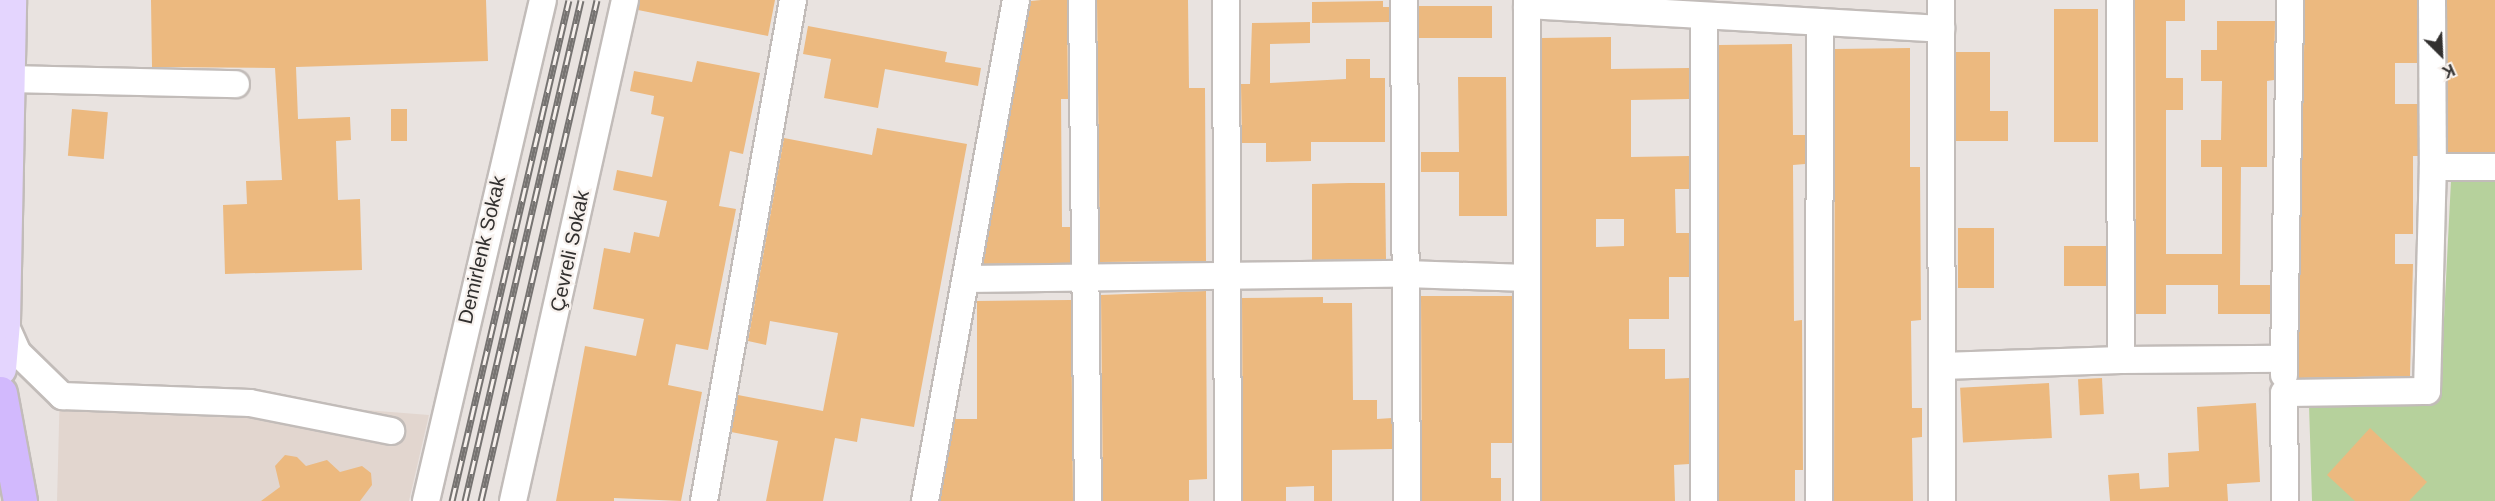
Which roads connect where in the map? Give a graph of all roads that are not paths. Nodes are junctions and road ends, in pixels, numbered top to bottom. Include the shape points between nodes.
1 (10, 0) edge
2 (543, 0) edge
3 (625, 0) edge
4 (793, 0) edge
5 (1016, 0) edge
6 (1082, 0) edge
7 (1226, 0) edge
8 (1404, 0) edge
9 (1941, 0) edge
10 (2120, 0) edge
11 (2290, 0) edge
12 (2432, 0) edge
13 (1527, 3) edge
14 (1704, 17) junction
15 (1820, 22) junction
16 (1941, 29) junction
17 (10, 79) junction
18 (236, 84) dead end
19 (2433, 167) junction
20 (2495, 167) edge
21 (1406, 274) junction
22 (1226, 275) junction
23 (1088, 277) junction
24 (1527, 278) junction
25 (966, 279) junction
26 (4, 322) junction
27 (2284, 359) junction
28 (2121, 360) junction
29 (1942, 366) junction
30 (0, 369) edge
31 (0, 393) edge
32 (2284, 393) junction
33 (391, 431) dead end
34 (20, 501) edge
35 (426, 501) edge
36 (513, 501) edge
37 (704, 501) edge
38 (925, 501) edge
39 (1088, 501) edge
40 (1228, 501) edge
41 (1407, 501) edge
42 (1527, 501) edge
43 (1704, 501) edge
44 (1819, 501) edge
45 (1942, 501) edge
46 (2285, 501) edge

1 - 17 main road
2 - 35 street, Demirlenk Sokak
3 - 36 street, Çevreli Sokak
4 - 37 street
5 - 25 street
6 - 23 street
7 - 22 street
8 - 21 street
9 - 16 street
10 - 28 street
11 - 27 street
12 - 19 street
13 - 14 street
13 - 24 street
14 - 15 street
14 - 43 street
15 - 16 street
15 - 44 street
16 - 29 street
17 - 18 street
17 - 26 main road
19 - 20 street
19 - 32 street via 2427,391
21 - 22 street
21 - 24 street
21 - 41 street
22 - 23 street
22 - 40 street
23 - 25 street
23 - 39 street
24 - 42 street
25 - 38 street
26 - 30 main road
26 - 33 street via 18,353 62,396 250,403
27 - 28 street
27 - 32 street
28 - 29 street
29 - 45 street
31 - 34 highway
32 - 46 street

